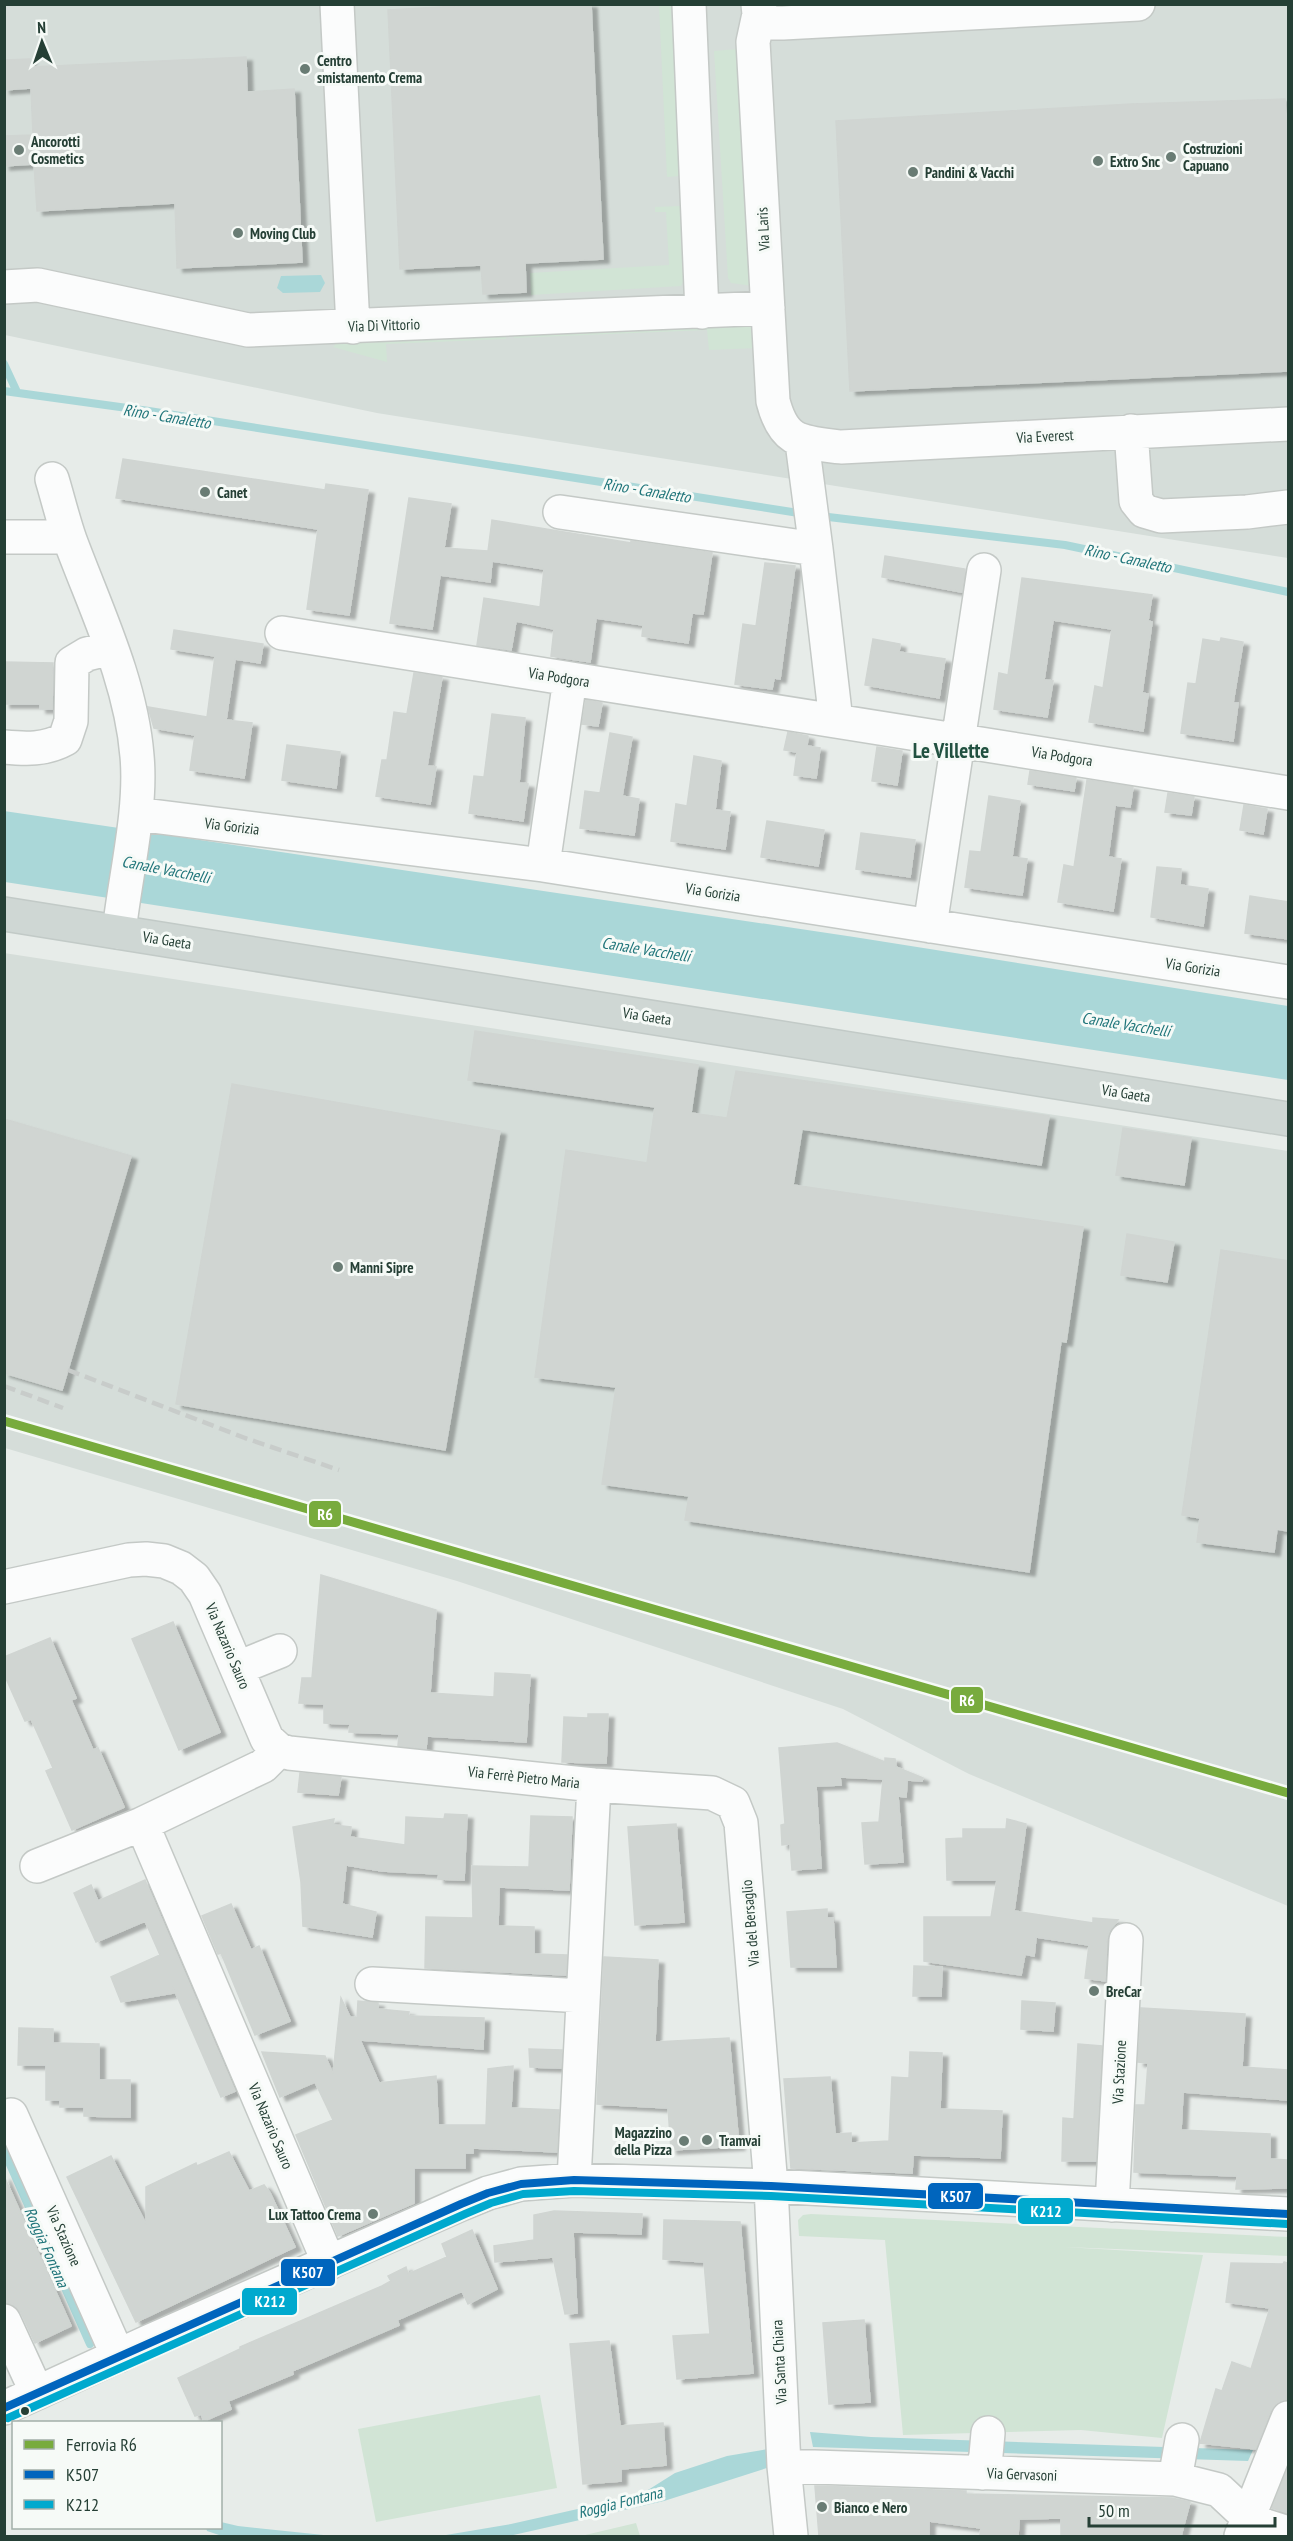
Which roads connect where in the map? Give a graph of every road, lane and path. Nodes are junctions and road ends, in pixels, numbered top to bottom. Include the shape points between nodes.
1 (337, 4) edge
2 (689, 4) edge
3 (1138, 4) edge
4 (759, 9) edge
5 (4, 286) edge
6 (768, 308) junction
7 (702, 312) junction
8 (353, 327) junction
9 (1288, 424) edge
10 (1131, 432) junction
11 (802, 442) junction
12 (52, 479) dead end
13 (1288, 507) edge
14 (560, 512) dead end
15 (1247, 512) junction
16 (1288, 518) edge
17 (4, 537) edge
18 (69, 537) junction
19 (816, 549) junction
20 (984, 570) dead end
21 (282, 633) dead end
22 (111, 648) junction
23 (570, 679) junction
24 (836, 721) junction
25 (959, 740) junction
26 (4, 747) edge
27 (1288, 793) edge
28 (134, 822) junction
29 (543, 865) junction
30 (4, 914) edge
31 (930, 926) junction
32 (119, 932) junction
33 (1288, 982) edge
34 (1288, 1119) edge
35 (4, 1587) edge
36 (280, 1651) dead end
37 (238, 1668) junction
38 (279, 1750) junction
39 (594, 1785) junction
40 (142, 1824) junction
41 (49, 1861) dead end
42 (1126, 1940) dead end
43 (372, 1984) dead end
44 (584, 1996) junction
45 (11, 2115) dead end
46 (574, 2180) junction
47 (771, 2186) junction
48 (1112, 2205) junction
49 (1288, 2214) edge
50 (329, 2263) junction
51 (4, 2321) edge
52 (118, 2356) junction
53 (38, 2393) junction
54 (4, 2408) edge
55 (1288, 2418) edge
56 (988, 2433) dead end
57 (1182, 2440) dead end
58 (784, 2466) junction
59 (982, 2473) junction
60 (1175, 2479) junction
61 (1245, 2527) edge
62 (1288, 2534) edge
63 (791, 2536) edge

1 - 8 street
2 - 7 street
3 - 4 street via 783,23 771,23
4 - 6 street, Via Laris via 753,42
5 - 8 street, Via Di Vittorio via 38,285 248,330
6 - 7 street, Via Di Vittorio
6 - 11 street, Via Laris via 773,401 778,421
7 - 8 street, Via Di Vittorio
9 - 10 street, Via Everest
10 - 11 street, Via Everest via 841,447
10 - 15 street via 1136,501 1144,511 1161,516
11 - 19 street
12 - 18 street
13 - 15 street
14 - 19 street
15 - 16 street
17 - 18 street
18 - 22 street
19 - 24 street
20 - 25 street
21 - 23 street, Via Podgora
22 - 26 street via 87,654 72,663 71,721 65,739 53,746
22 - 28 street via 132,716 138,759
23 - 24 street, Via Podgora
23 - 29 street
24 - 25 street, Via Podgora
25 - 27 street, Via Podgora
25 - 31 street
28 - 29 street, Via Gorizia
28 - 32 street
29 - 31 street, Via Gorizia
30 - 32 main road, Via Gaeta
31 - 33 street, Via Gorizia
32 - 34 main road, Via Gaeta
35 - 37 street, Via Nazario Sauro via 129,1560 164,1561 181,1568 206,1593
36 - 37 street
37 - 38 street, Via Nazario Sauro via 267,1739
38 - 39 street, Via Ferrè Pietro Maria
38 - 40 street via 263,1766
39 - 44 street, Via Ferrè Pietro Maria
39 - 47 street, Via del Bersaglio via 712,1793 733,1803 741,1823
40 - 41 street
40 - 50 street, Via Nazario Sauro
42 - 48 street, Via Stazione
43 - 44 street
44 - 46 street, Via Ferrè Pietro Maria
45 - 52 street, Via Stazione
46 - 47 street
46 - 50 street via 521,2184 488,2193
47 - 48 street
47 - 58 street, Via Santa Chiara
48 - 49 street
50 - 52 street
51 - 53 street
52 - 53 street
53 - 54 street
55 - 61 street
56 - 59 street
57 - 60 street
58 - 59 street, Via Gervasoni
58 - 63 street, Via Santa Chiara
59 - 60 street, Via Gervasoni
60 - 61 street, Via Gervasoni via 1219,2490
61 - 62 street, Via Gervasoni via 1263,2525

